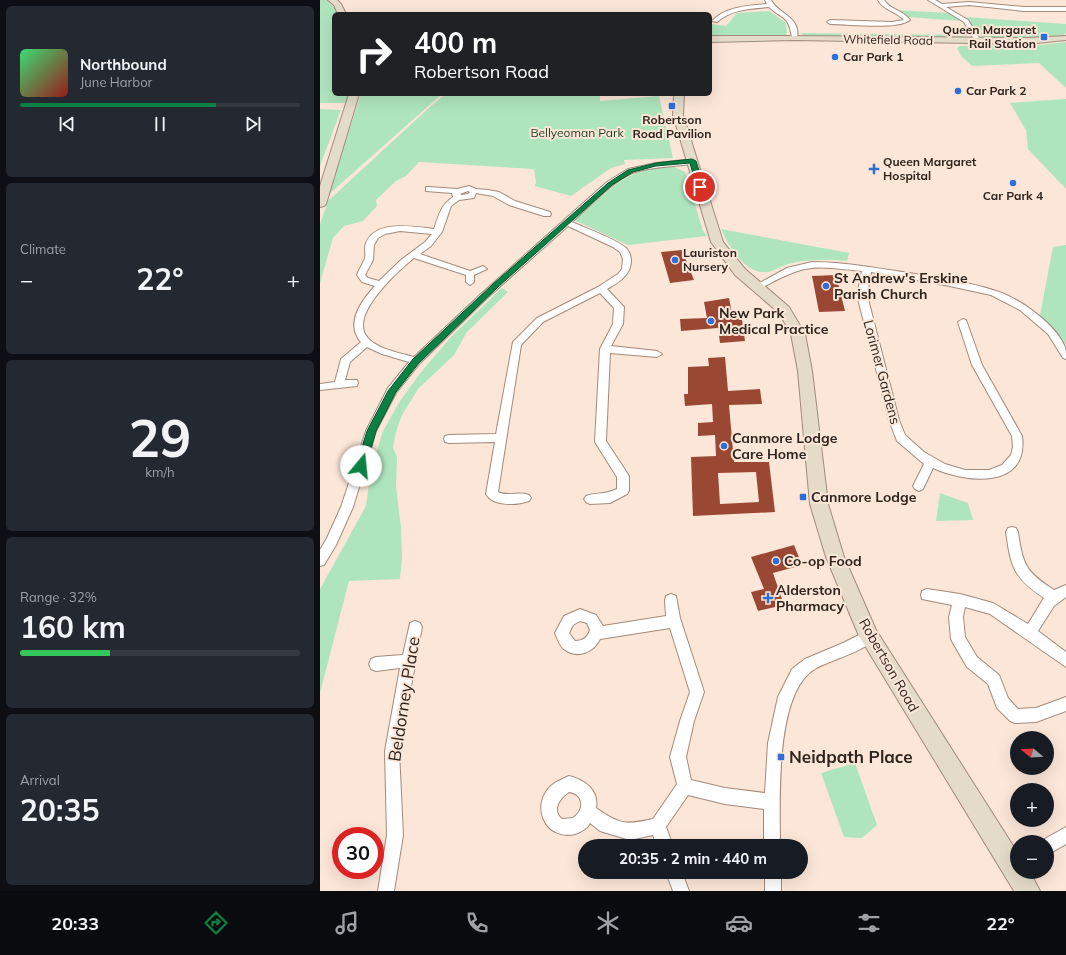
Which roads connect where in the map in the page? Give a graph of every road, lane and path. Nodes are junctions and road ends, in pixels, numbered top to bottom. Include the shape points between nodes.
1 (332, 0) edge
2 (874, 0) edge
3 (881, 0) edge
4 (931, 0) edge
5 (769, 3) edge
6 (942, 6) junction
7 (1066, 9) edge
8 (341, 12) edge
9 (726, 20) dead end
10 (830, 22) dead end
11 (712, 38) edge
12 (795, 38) junction
13 (1066, 38) edge
14 (978, 41) junction
15 (353, 96) edge
16 (679, 96) edge
17 (692, 161) junction
18 (429, 189) dead end
19 (458, 194) junction
20 (321, 202) edge
21 (532, 209) junction
22 (547, 214) dead end
23 (524, 216) dead end
24 (566, 222) junction
25 (438, 232) junction
26 (413, 256) junction
27 (482, 269) dead end
28 (867, 269) junction
29 (382, 284) junction
30 (758, 286) junction
31 (601, 289) junction
32 (963, 322) dead end
33 (366, 343) junction
34 (605, 349) junction
35 (657, 354) dead end
36 (1066, 356) edge
37 (416, 361) junction
38 (353, 383) dead end
39 (339, 385) junction
40 (322, 387) dead end
41 (501, 438) junction
42 (449, 439) dead end
43 (930, 462) junction
44 (919, 486) dead end
45 (525, 498) dead end
46 (590, 499) dead end
47 (1012, 532) dead end
48 (326, 541) edge
49 (320, 561) edge
50 (1066, 591) edge
51 (927, 595) dead end
52 (1053, 597) junction
53 (671, 600) dead end
54 (960, 600) junction
55 (674, 621) junction
56 (415, 627) dead end
57 (597, 633) dead end
58 (1030, 633) junction
59 (870, 636) junction
60 (1066, 660) edge
61 (409, 661) junction
62 (376, 664) dead end
63 (1066, 704) edge
64 (685, 786) junction
65 (772, 802) junction
66 (588, 812) dead end
67 (658, 826) junction
68 (1066, 834) edge
69 (663, 839) edge
70 (772, 839) edge
71 (1054, 842) edge
72 (1010, 859) edge
73 (676, 879) edge
74 (773, 879) edge
75 (1022, 879) edge
76 (386, 891) edge
77 (680, 891) edge
78 (773, 891) edge
79 (1028, 891) edge

1 - 8 street
2 - 3 street
3 - 10 street via 885,6 907,20 892,24 842,20
4 - 6 street
5 - 9 street via 732,10 721,14 716,20
5 - 12 street via 789,18
6 - 7 street via 977,3 1011,8 1026,6
6 - 14 street via 966,21
11 - 12 street, Whitefield Road
12 - 14 street, Whitefield Road
13 - 14 street, Whitefield Road
15 - 20 street
16 - 17 street, Robertson Road via 678,115
17 - 24 street via 631,171 610,184
17 - 30 street, Robertson Road via 717,242 740,272
18 - 19 street
19 - 21 street via 469,197 474,191 488,192
19 - 25 street via 449,204
21 - 22 street
21 - 23 street
24 - 31 street via 624,251 626,269 621,276
24 - 37 street
25 - 26 street
25 - 29 street via 390,229 373,238 369,245 369,259 361,275 365,280
26 - 27 street via 470,278
26 - 29 street
28 - 30 street via 812,265 790,270
28 - 36 street via 994,293 1023,308 1052,332
28 - 43 street, Lorimer Gardens via 862,295 894,420 901,437
29 - 33 street via 361,311 358,320 361,335
30 - 59 street, Robertson Road via 784,310 798,334 805,371 819,504 835,557
31 - 34 street via 619,308 618,324
31 - 41 street via 540,320 516,344
32 - 43 street, Lorimer Gardens via 977,365 1017,436 1018,450 1012,464 991,475 969,475
33 - 37 street via 382,351
33 - 39 street via 345,361
34 - 35 street
34 - 46 street via 600,442 623,476 623,491 610,498
37 - 48 street via 392,391 371,431 348,507
38 - 39 street
39 - 40 street
41 - 42 street
41 - 45 street via 492,494 502,499
43 - 44 street
47 - 52 street via 1019,569 1027,580
48 - 49 street
50 - 52 street
51 - 54 street
52 - 58 street
53 - 55 street
54 - 58 street via 993,609
54 - 63 street via 956,618 958,639 972,662 994,680 1002,702 1015,716 1036,715
55 - 57 street
55 - 64 street via 696,692 678,757
56 - 61 street, Beldorney Place
58 - 60 street
59 - 65 street via 810,664 797,674 785,697 775,743
59 - 72 street, Robertson Road
61 - 62 street
61 - 76 street, Beldorney Place via 392,751 395,835
64 - 65 street via 725,796
64 - 67 street
65 - 70 street
66 - 67 street via 606,825 630,832
67 - 69 street
68 - 71 street
73 - 77 street
74 - 78 street
75 - 79 street, Robertson Road

